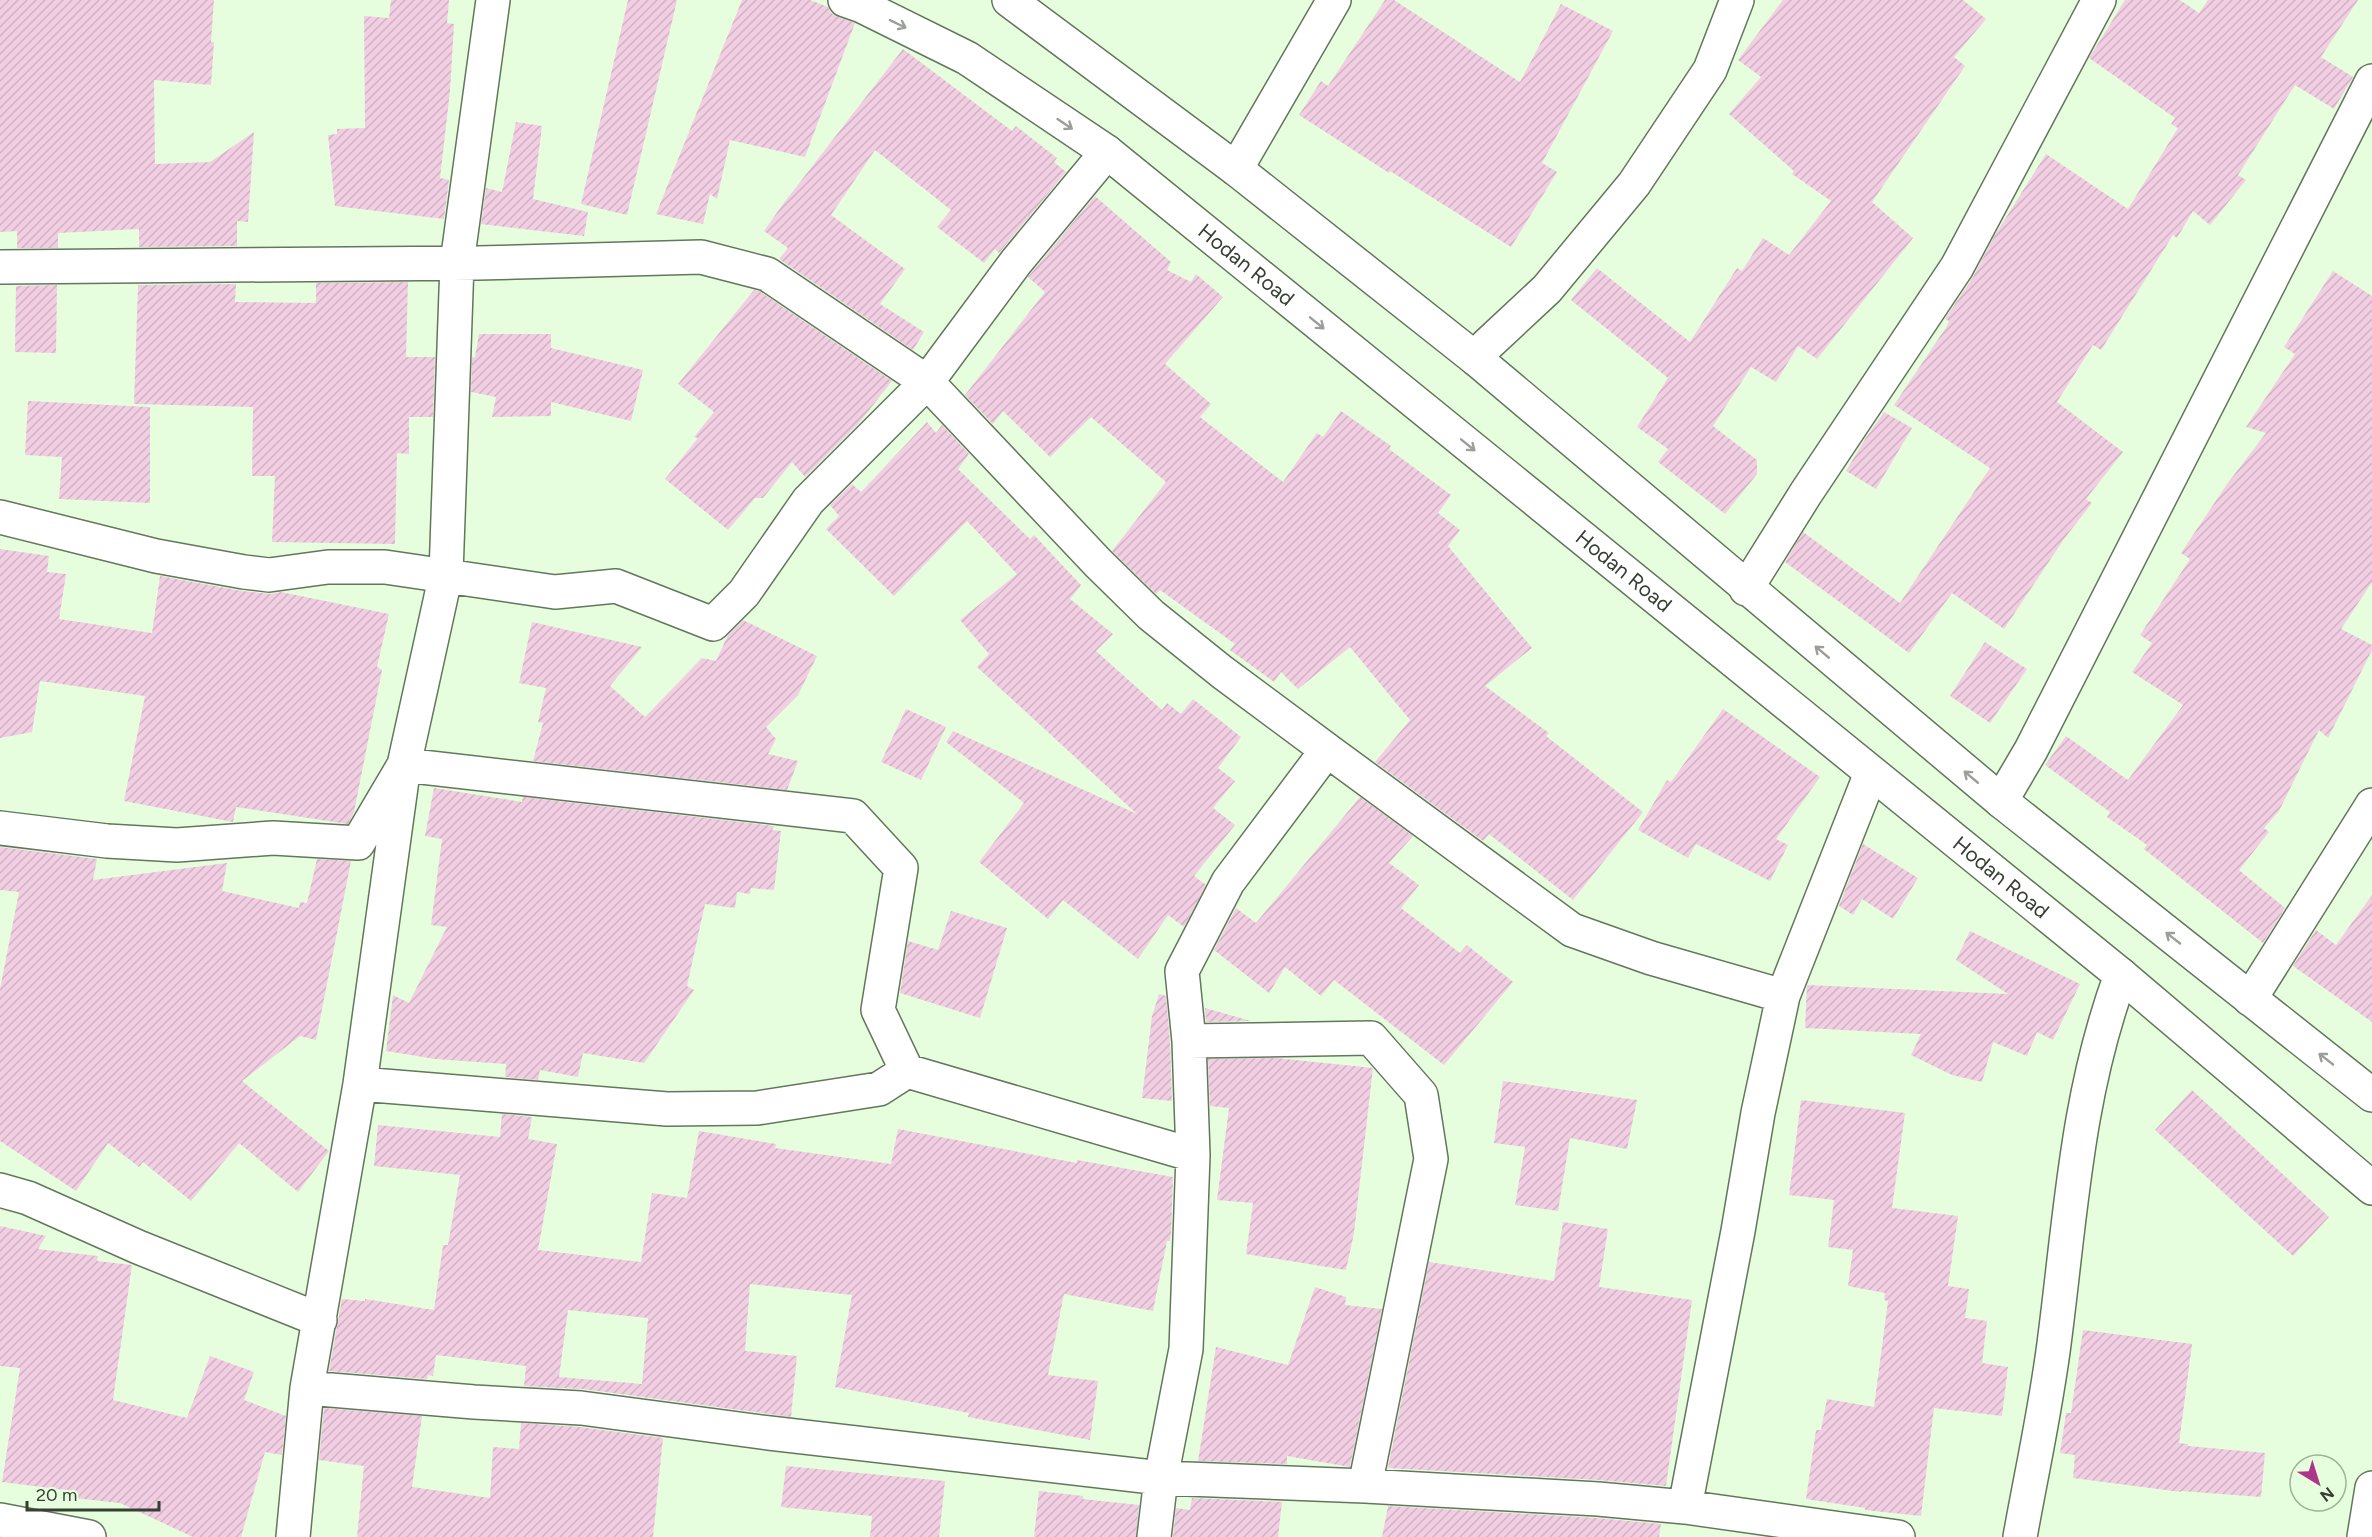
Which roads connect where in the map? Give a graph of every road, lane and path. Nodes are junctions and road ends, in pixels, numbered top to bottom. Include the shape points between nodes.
1 (493, 0) edge
2 (845, 0) edge
3 (1334, 0) edge
4 (1737, 0) edge
5 (2099, 0) edge
6 (1012, 1) edge
7 (2372, 81) edge
8 (1107, 152) junction
9 (1236, 169) junction
10 (457, 263) junction
11 (0, 267) edge
12 (1476, 359) junction
13 (927, 382) junction
14 (0, 517) edge
15 (446, 574) junction
16 (1746, 589) junction
17 (1327, 750) junction
18 (404, 765) junction
19 (1872, 773) junction
20 (2001, 801) junction
21 (2372, 805) edge
22 (0, 828) edge
23 (2121, 975) junction
24 (1783, 996) junction
25 (2250, 999) junction
26 (1189, 1041) junction
27 (907, 1071) junction
28 (360, 1084) junction
29 (2372, 1095) edge
30 (1193, 1155) junction
31 (2372, 1188) edge
32 (0, 1190) edge
33 (320, 1320) junction
34 (307, 1388) junction
35 (1161, 1478) junction
36 (1365, 1486) junction
37 (2372, 1488) edge
38 (1684, 1508) junction
39 (0, 1520) edge
40 (89, 1537) edge
41 (293, 1537) edge
42 (1154, 1537) edge
43 (1898, 1537) edge
44 (2020, 1537) edge
45 (2364, 1537) edge

1 - 10 street
2 -> 8 street, Hodan Road via 967,58
3 - 9 street
4 - 12 street via 1710,70 1634,184 1546,289
5 - 16 street via 1957,267
6 - 9 street
7 - 20 street via 2031,750
8 - 13 street via 1016,262
8 -> 19 street, Hodan Road
9 - 12 street
10 - 11 street
10 - 13 street via 701,257 767,274
10 - 15 street
12 - 16 street
13 - 15 street via 808,501 744,593 713,624 616,586 555,592
13 - 17 street via 1151,615
14 - 15 street via 156,556 244,572 268,575 328,567 386,567
15 - 18 street
20 -> 16 street
17 - 24 street via 1572,930 1651,958
17 - 26 street via 1228,882 1182,971
18 - 22 street via 358,843 273,838 177,845
18 - 27 street via 853,816 901,868 878,1010
18 - 28 street
19 - 23 street, Hodan Road
19 - 24 street
25 -> 20 street
21 - 25 street
23 - 31 street, Hodan Road
23 - 44 street via 2085,1099 2055,1337
24 - 38 street
29 -> 25 street
26 - 30 street
26 - 36 street via 1371,1038 1421,1095 1431,1159
27 - 28 street via 879,1089 757,1108 667,1109
27 - 30 street
28 - 33 street
30 - 35 street via 1186,1348
32 - 33 street via 28,1198
33 - 34 street
34 - 35 street via 581,1408
34 - 41 street
35 - 36 street
35 - 42 street
36 - 38 street via 1598,1499
37 - 45 street
38 - 43 street
39 - 40 street

